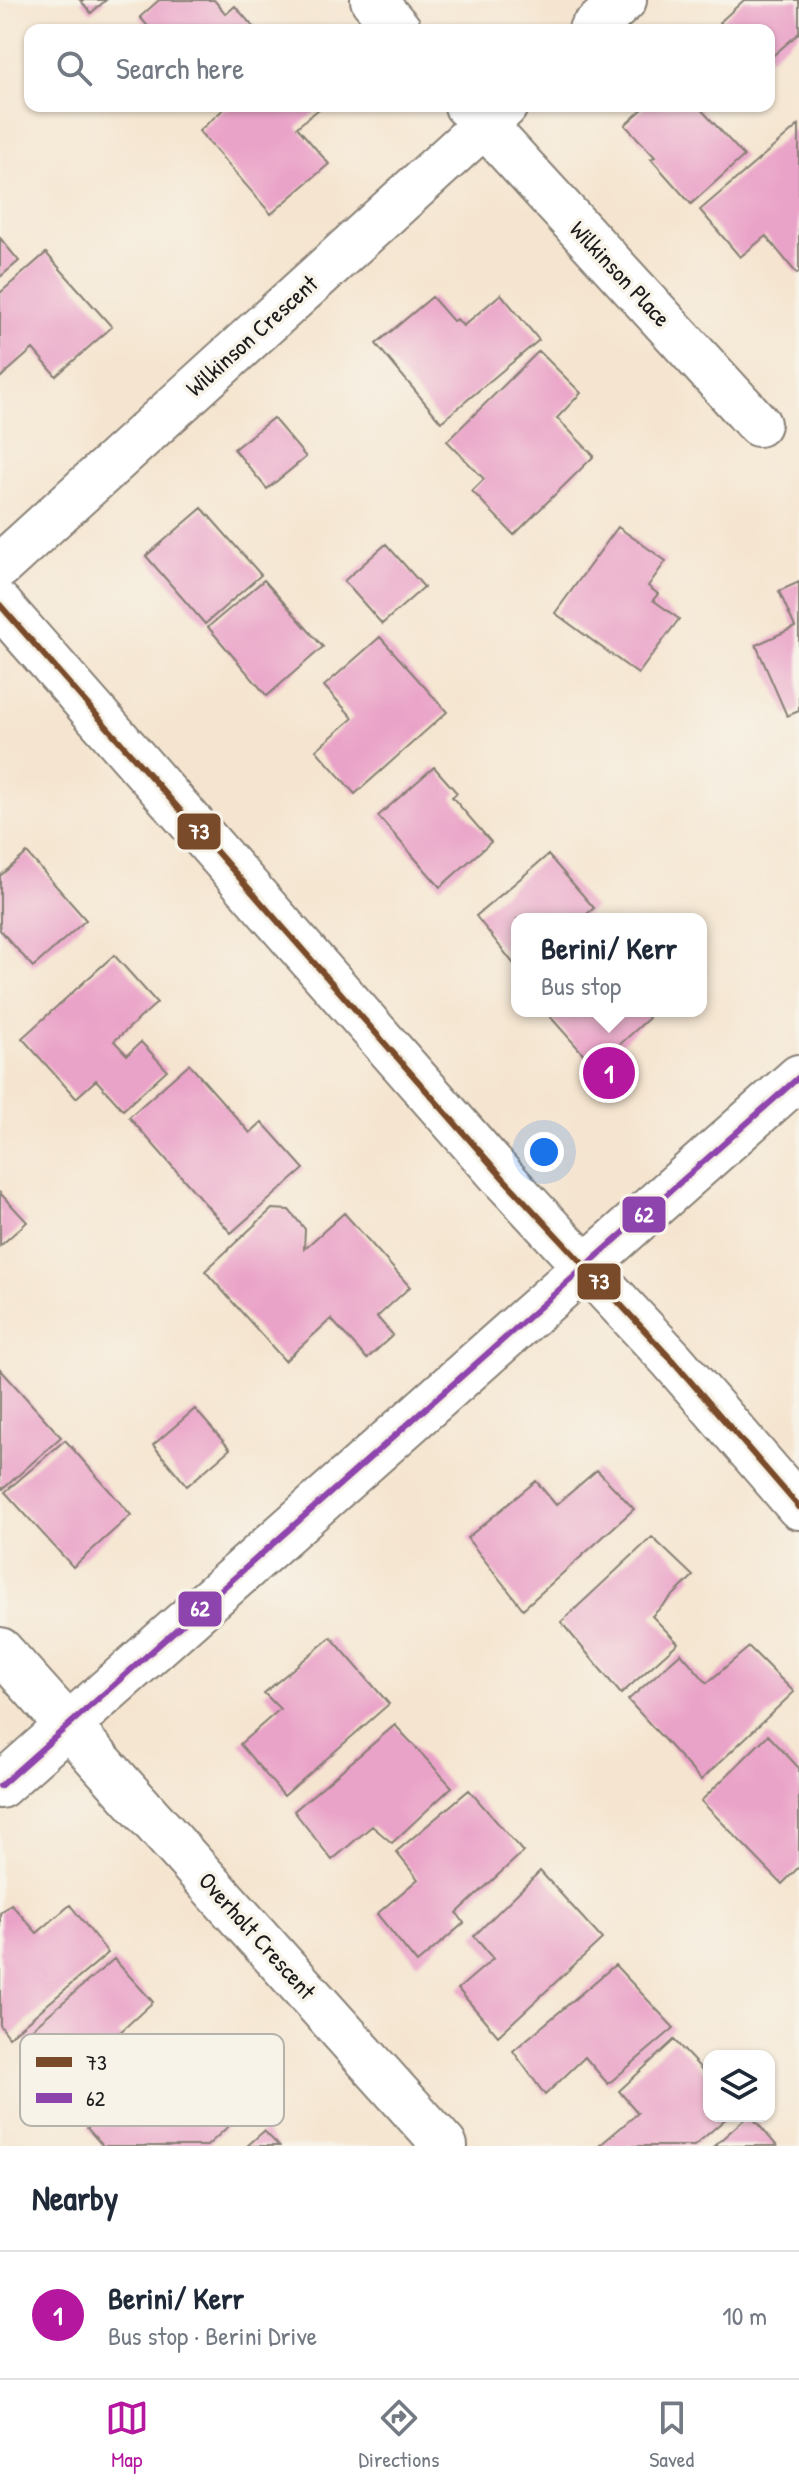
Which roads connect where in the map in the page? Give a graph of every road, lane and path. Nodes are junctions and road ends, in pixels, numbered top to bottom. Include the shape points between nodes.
1 (373, 0) edge
2 (624, 0) edge
3 (394, 24) edge
4 (598, 24) edge
5 (485, 112) edge
6 (758, 424) dead end
7 (0, 566) edge
8 (0, 605) edge
9 (799, 1077) edge
10 (585, 1267) junction
11 (799, 1507) edge
12 (0, 1650) edge
13 (69, 1726) junction
14 (0, 1786) edge
15 (445, 2146) edge

1 - 3 street
2 - 4 street
5 - 6 street, Wilkinson Place
5 - 7 street, Wilkinson Crescent
8 - 10 street
9 - 10 street
10 - 11 street
10 - 13 street
12 - 13 street, Overholt Crescent
13 - 14 street
13 - 15 street, Overholt Crescent

